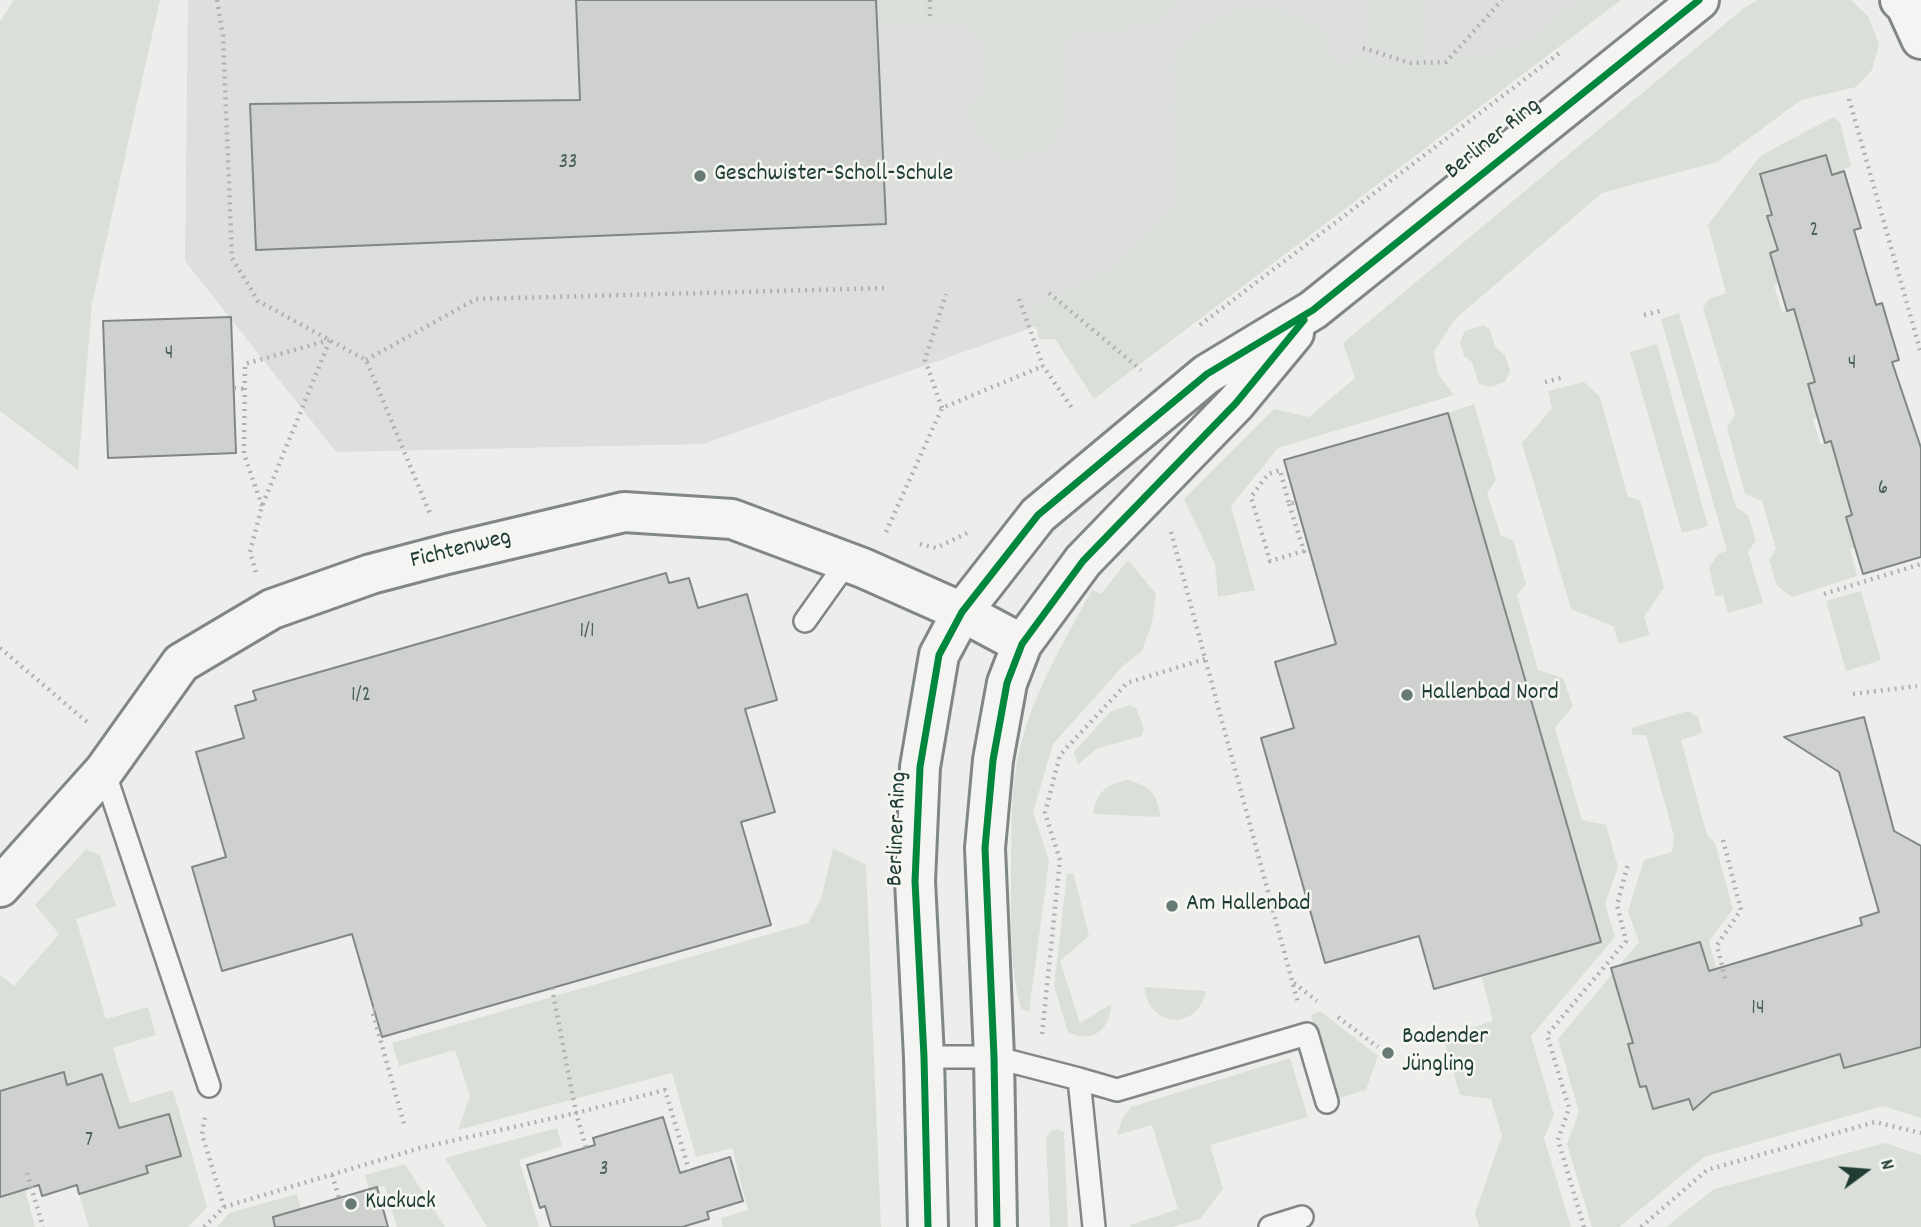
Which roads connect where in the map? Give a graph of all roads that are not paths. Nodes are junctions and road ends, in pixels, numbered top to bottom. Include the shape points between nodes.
1 (1699, 0) edge
2 (1900, 0) edge
3 (1921, 39) edge
4 (1313, 310) junction
5 (855, 565) junction
6 (962, 612) junction
7 (805, 621) dead end
8 (1022, 645) junction
9 (112, 760) junction
10 (0, 887) edge
11 (924, 1057) junction
12 (994, 1057) junction
13 (1079, 1079) junction
14 (209, 1086) road end
15 (1327, 1102) dead end
16 (1303, 1217) dead end
17 (928, 1227) edge
18 (997, 1227) edge
19 (1094, 1227) edge
20 (1270, 1227) edge

1 - 4 street, Berliner Ring
2 - 3 street
4 - 6 street, Berliner Ring via 1207,374 1038,515
4 - 8 street, Berliner Ring via 1236,403 1083,561
5 - 6 street, Fichtenweg
5 - 7 lane
5 - 9 street, Fichtenweg via 732,519 624,512 447,554 272,609 181,663
6 - 8 street, Fichtenweg
6 - 11 street, Berliner Ring via 939,655 920,767 915,881
8 - 12 street, Berliner Ring via 1007,683 993,760 985,848
9 - 10 street, Fichtenweg
9 - 14 lane
11 - 12 lane
11 - 17 street, Berliner Ring
12 - 13 lane
12 - 18 street, Berliner Ring
13 - 15 lane via 1117,1090 1307,1034
13 - 19 lane
16 - 20 lane

